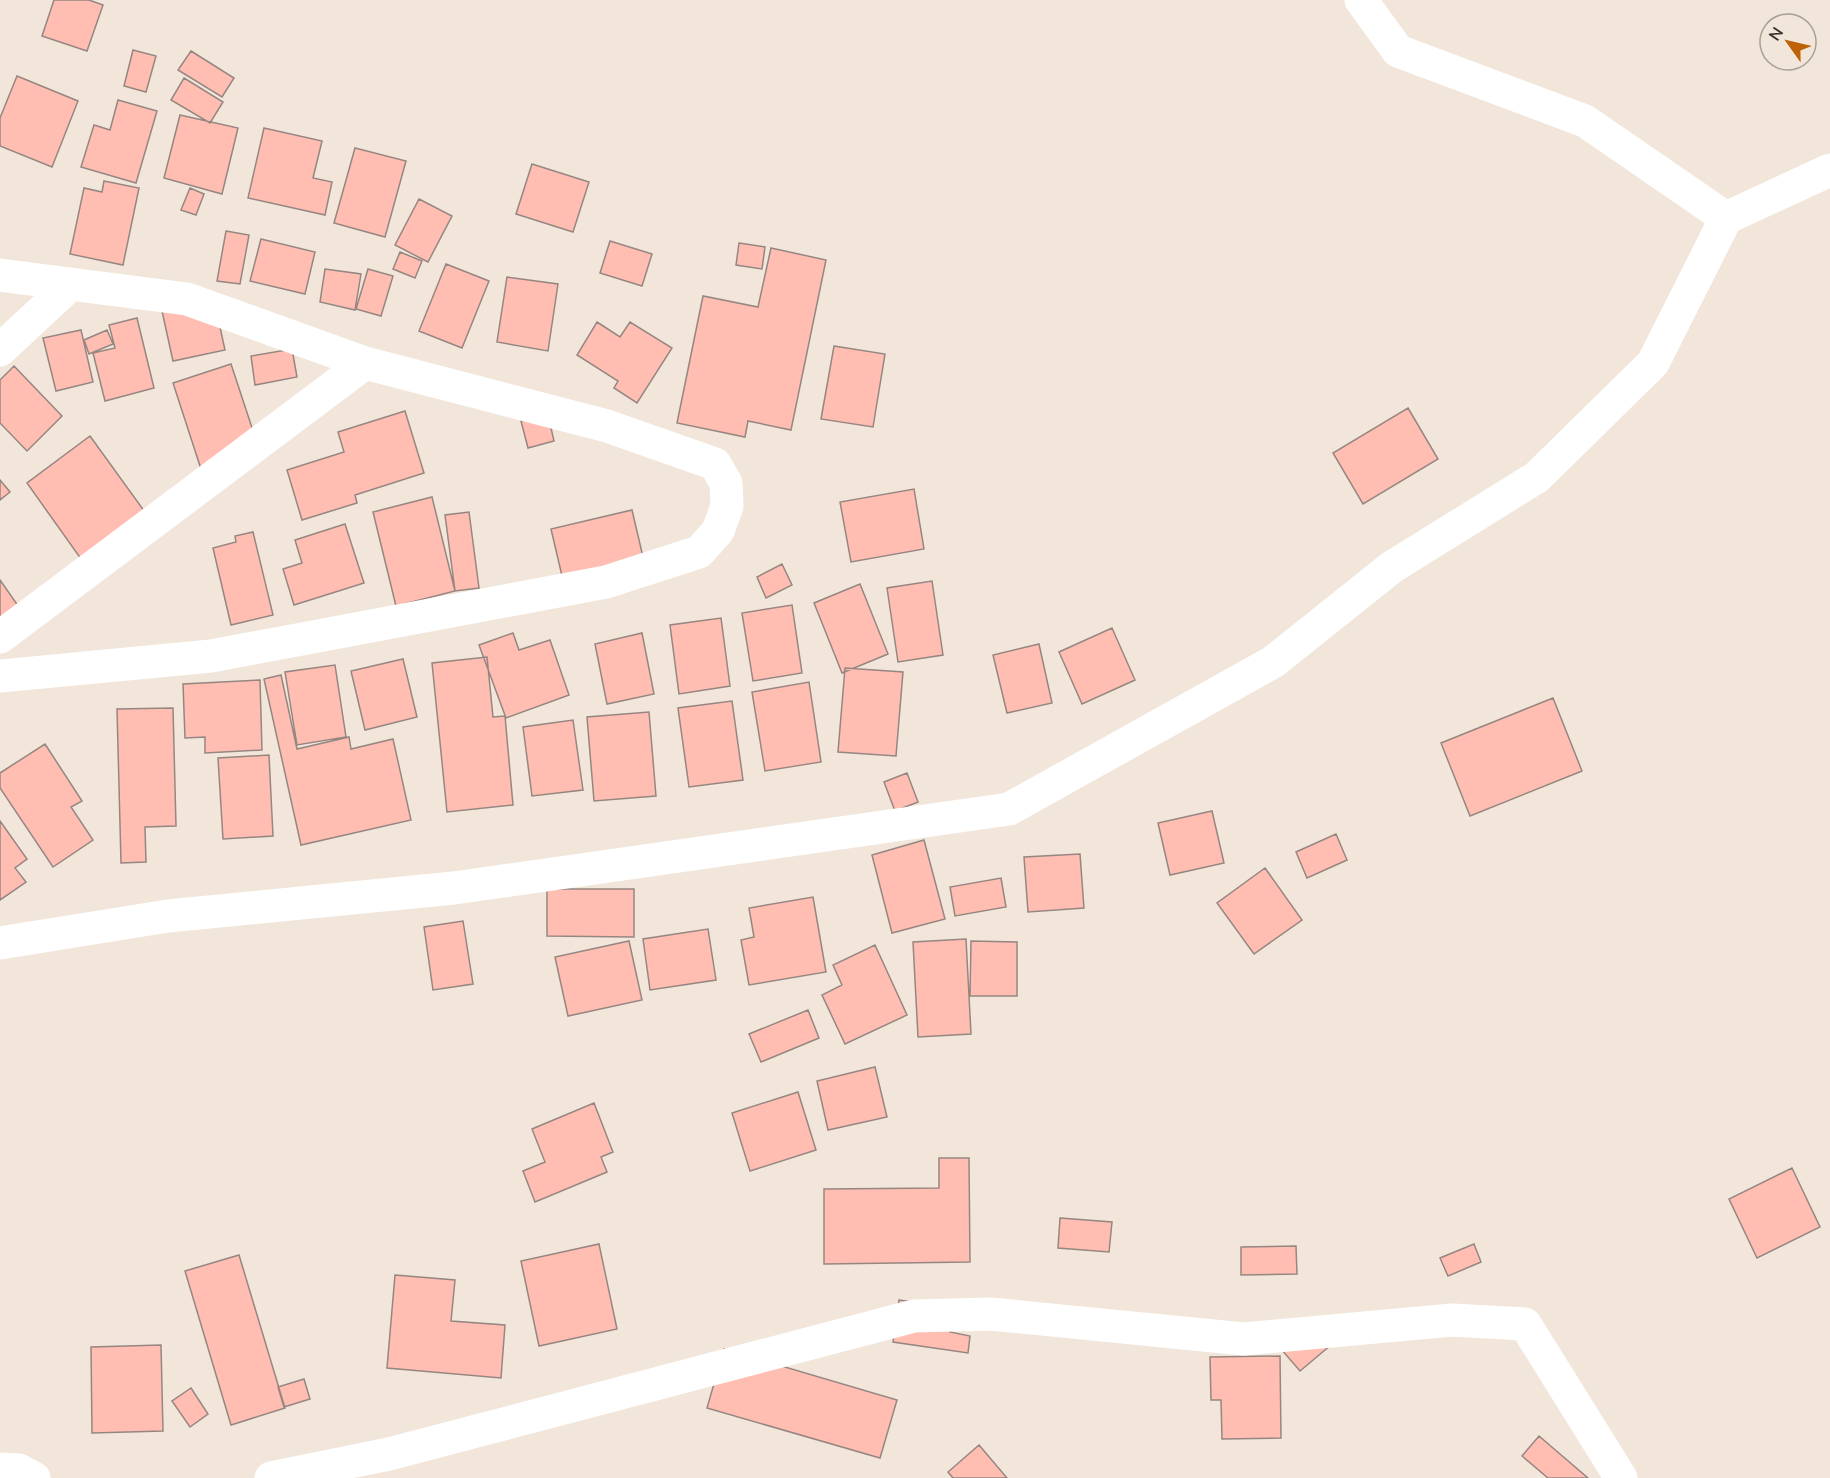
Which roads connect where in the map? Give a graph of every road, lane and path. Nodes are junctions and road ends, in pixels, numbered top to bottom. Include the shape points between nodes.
1 (1361, 0) edge
2 (1830, 170) edge
3 (1726, 218) junction
4 (0, 275) edge
5 (71, 284) junction
6 (0, 350) edge
7 (365, 363) junction
8 (0, 637) edge
9 (0, 675) edge
10 (0, 943) edge
11 (0, 1469) edge
12 (34, 1478) edge
13 (271, 1478) edge
14 (1621, 1478) edge

1 - 3 street via 1398,51 1586,121
2 - 3 street
3 - 10 street via 1653,363 1537,477 1392,567 1274,662 1009,810 454,888 168,916
4 - 5 street
5 - 6 street
5 - 7 street via 187,299
7 - 8 street
7 - 9 street via 607,426 715,464 726,483 728,506 718,531 699,552 606,582 211,656
11 - 12 street via 19,1470
13 - 14 street via 389,1454 914,1316 991,1314 1244,1340 1452,1320 1525,1324

